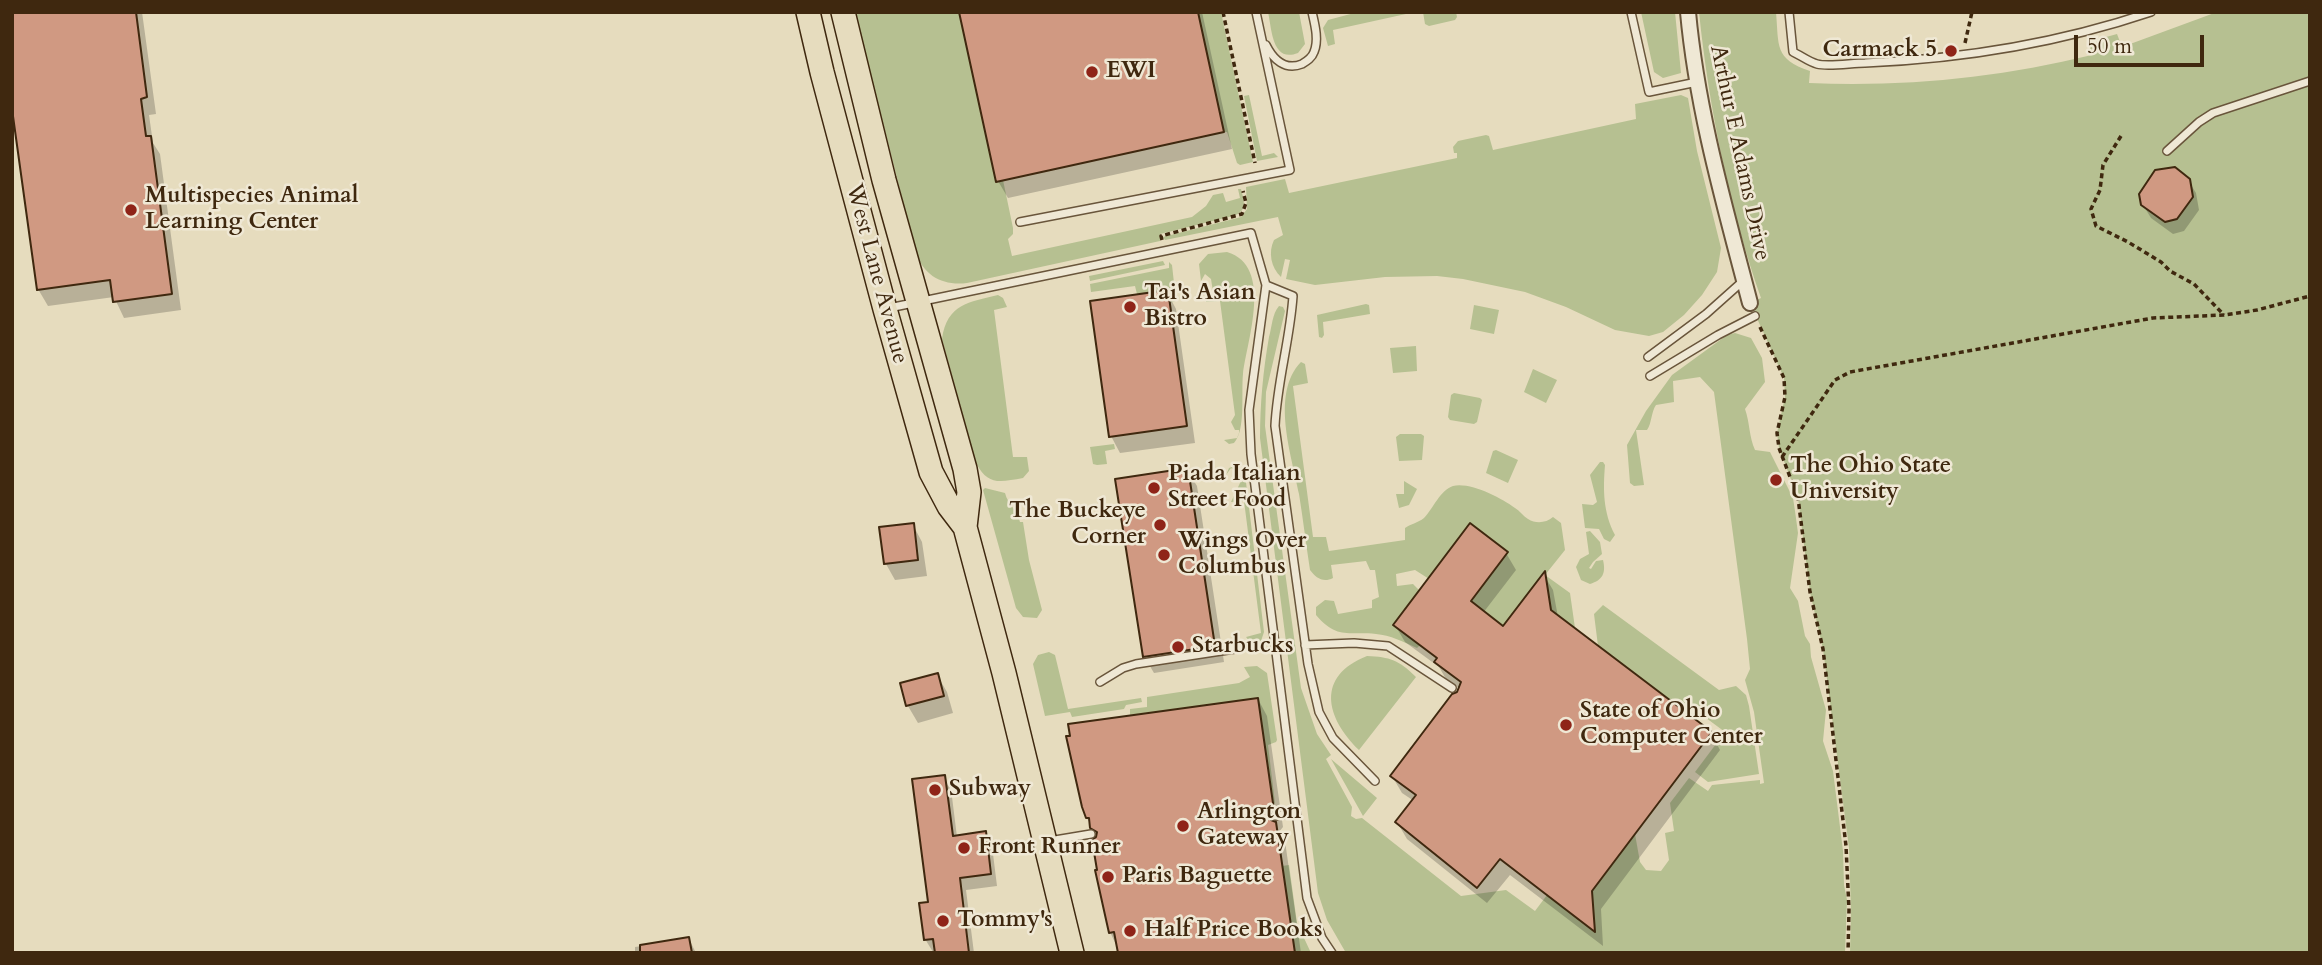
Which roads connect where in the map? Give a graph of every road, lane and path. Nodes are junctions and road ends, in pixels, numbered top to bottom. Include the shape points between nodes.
1 (808, 12) edge
2 (843, 12) edge
3 (1223, 12) edge
4 (1256, 12) edge
5 (1312, 12) edge
6 (1631, 12) edge
7 (1688, 12) edge
8 (1789, 12) edge
9 (1972, 12) edge
10 (2151, 12) edge
11 (1261, 36) junction
12 (1962, 55) junction
13 (2310, 81) edge
14 (1697, 82) junction
15 (2120, 136) dead end
16 (2167, 151) dead end
17 (1255, 163) dead end
18 (1243, 188) dead end
19 (1020, 222) dead end
20 (1162, 240) dead end
21 (1744, 281) junction
22 (1266, 285) junction
23 (2310, 296) edge
24 (918, 302) junction
25 (885, 309) junction
26 (1752, 309) junction
27 (2224, 315) junction
28 (1648, 357) dead end
29 (1650, 376) dead end
30 (1782, 457) junction
31 (965, 527) junction
32 (1305, 645) junction
33 (1241, 648) dead end
34 (1100, 681) dead end
35 (1452, 688) dead end
36 (1375, 781) dead end
37 (1296, 813) junction
38 (1275, 816) dead end
39 (1091, 834) dead end
40 (1045, 842) junction
41 (1072, 953) edge
42 (1332, 953) edge
43 (1848, 953) edge

1 - 25 main road, West Lane Avenue
2 - 24 main road, West Lane Avenue
3 - 17 path
4 - 11 lane
5 - 11 lane via 1317,41 1310,59 1301,64 1286,66 1276,60
6 - 14 lane via 1649,92
7 - 14 street, Arthur E Adams Drive
8 - 12 lane via 1793,52 1818,65
9 - 12 path
10 - 12 lane via 2110,26
11 - 19 lane via 1290,170
13 - 16 lane via 2213,113
14 - 21 street, Arthur E Adams Drive
15 - 27 path via 2103,165 2100,190 2091,209 2096,226 2194,284
18 - 20 path via 1246,203 1242,214 1161,236
21 - 26 street, Arthur E Adams Drive
21 - 28 lane
22 - 24 lane via 1251,233
22 - 32 lane via 1293,296 1275,426
22 - 37 lane via 1253,370 1250,432
23 - 27 path
24 - 25 lane
24 - 31 main road, West Lane Avenue via 965,469 969,492
25 - 31 main road, West Lane Avenue via 931,472
26 - 29 lane
26 - 30 path via 1784,378 1777,433
27 - 30 path via 2153,318 1850,372 1835,380
30 - 43 path via 1798,498 1810,592 1823,649 1846,846
31 - 40 main road, West Lane Avenue
32 - 35 lane via 1388,646
32 - 36 lane via 1324,721 1333,738
33 - 34 lane via 1136,664
37 - 38 lane
37 - 42 lane via 1307,898
39 - 40 lane
40 - 41 main road, West Lane Avenue

